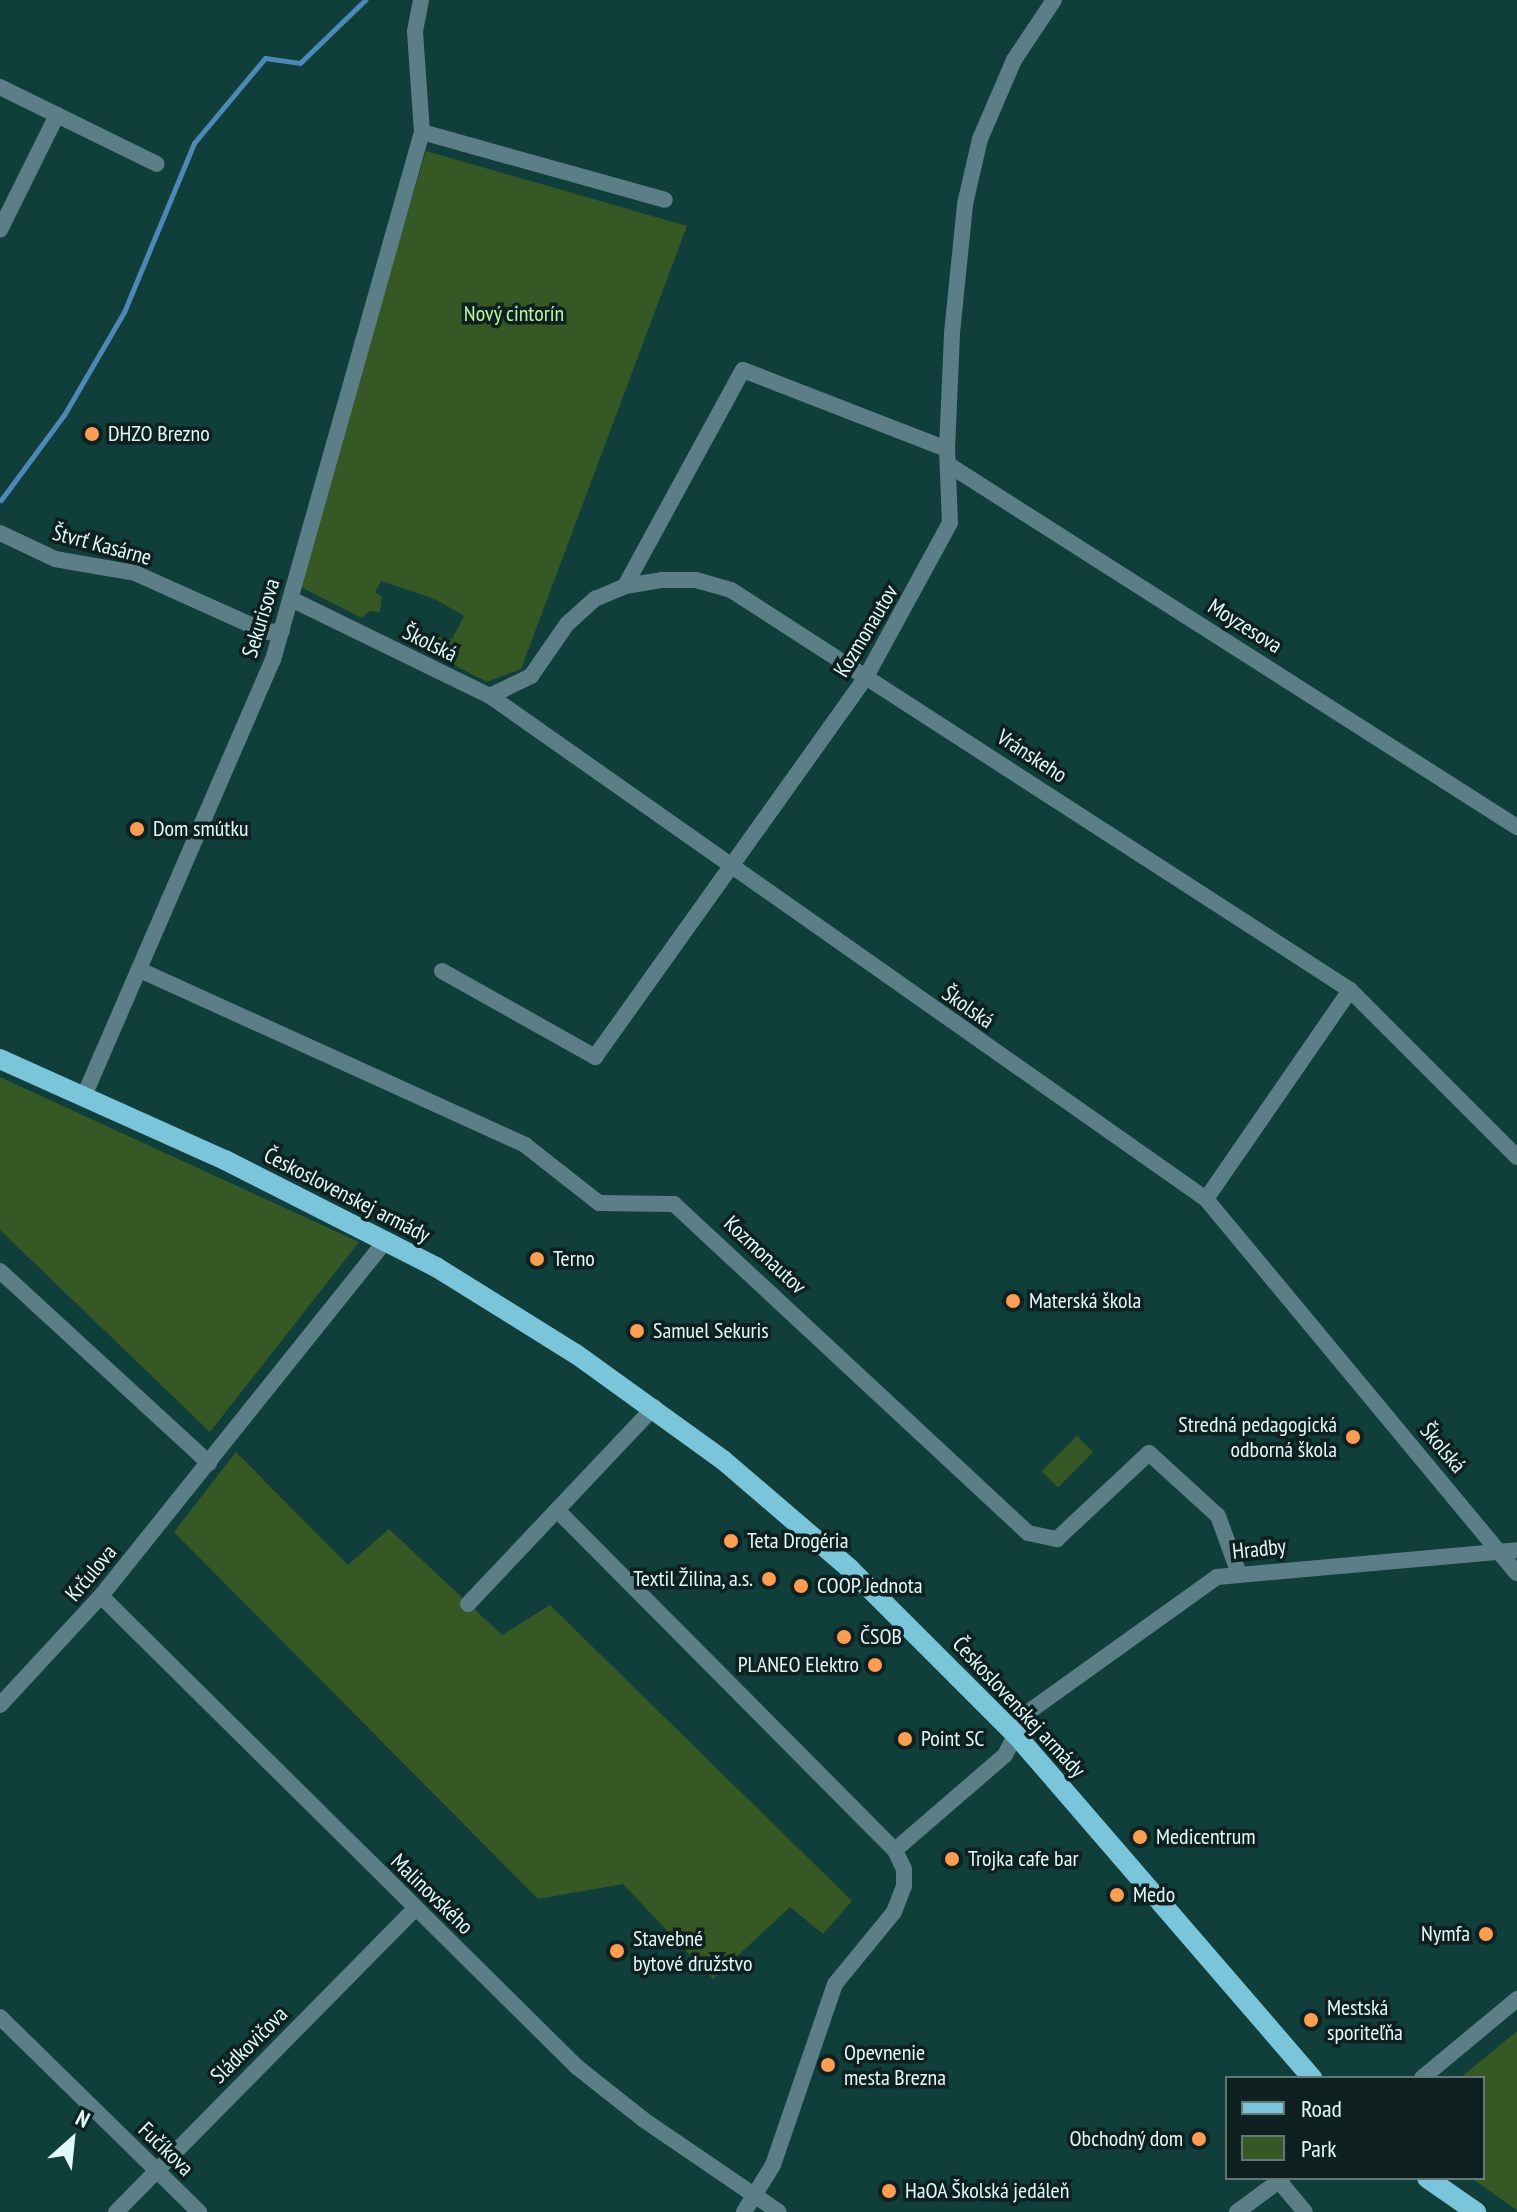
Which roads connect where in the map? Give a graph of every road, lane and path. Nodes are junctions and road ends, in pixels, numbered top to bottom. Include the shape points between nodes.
1 (421, 0) edge
2 (1054, 0) edge
3 (0, 87) edge
4 (57, 115) junction
5 (422, 132) junction
6 (157, 164) dead end
7 (665, 200) dead end
8 (0, 230) edge
9 (948, 457) junction
10 (0, 533) edge
11 (625, 586) junction
12 (291, 599) junction
13 (282, 631) junction
14 (867, 675) junction
15 (490, 696) junction
16 (1517, 827) edge
17 (731, 870) junction
18 (142, 971) junction
19 (442, 971) dead end
20 (1350, 990) junction
21 (0, 1059) edge
22 (84, 1096) junction
23 (1517, 1157) edge
24 (1206, 1199) junction
25 (386, 1240) junction
26 (0, 1271) edge
27 (654, 1407) junction
28 (209, 1463) junction
29 (557, 1510) junction
30 (1509, 1551) edge
31 (1238, 1571) junction
32 (1517, 1573) edge
33 (101, 1596) junction
34 (468, 1604) dead end
35 (0, 1705) edge
36 (1017, 1736) junction
37 (895, 1850) junction
38 (415, 1909) junction
39 (1517, 1999) edge
40 (0, 2017) edge
41 (1310, 2076) edge
42 (1424, 2076) edge
43 (156, 2170) junction
44 (1281, 2180) edge
45 (1430, 2180) edge
46 (755, 2196) junction
47 (116, 2212) edge
48 (199, 2212) edge
49 (744, 2212) edge
50 (779, 2212) edge
51 (1237, 2212) edge
52 (1305, 2212) edge
53 (1476, 2212) edge

1 - 5 street, Sekurisova via 415,31
2 - 9 street, Kozmonautov via 1009,73 980,139 965,204
3 - 4 street
4 - 6 street
4 - 8 street
5 - 7 street
5 - 12 street, Sekurisova
9 - 11 street, Moyzesova via 743,370
9 - 14 street, Kozmonautov via 950,523
9 - 16 street, Moyzesova
10 - 13 street, Štvrť Kasárne via 55,559 135,573 266,632
11 - 14 street, Vránskeho via 696,580 731,590
11 - 15 street, Vránskeho via 595,599 567,624 531,676
12 - 13 street, Sekurisova
12 - 15 street, Školská
13 - 18 street, Sekurisova
14 - 17 street, Kozmonautov
14 - 20 street, Vránskeho
15 - 17 street, Školská
17 - 19 street, Kozmonautov via 595,1057
17 - 24 street, Školská
18 - 22 street, Sekurisova
18 - 31 street, Kozmonautov via 525,1145 599,1203 674,1204 1028,1533 1057,1539 1149,1453 1218,1516
20 - 23 street, Vránskeho
20 - 24 street
21 - 22 main road, Československej armády
22 - 25 main road, Československej armády
24 - 30 street, Školská
25 - 27 main road, Československej armády
25 - 28 street, Krčulova
26 - 28 street
27 - 29 street
27 - 36 main road, Československej armády via 850,1569
28 - 33 street, Krčulova
29 - 34 street
29 - 37 street
30 - 31 street, Hradby
30 - 32 street, Školská
31 - 36 street, Hradby via 1217,1577 1027,1713
33 - 35 street, Krčulova
33 - 38 street, Malinovského
36 - 37 street, Hradby via 1005,1755
36 - 41 main road, Československej armády
37 - 46 street via 904,1869 902,1893 885,1927 835,1984 773,2165
38 - 43 street, Sládkovičova
38 - 46 street, Malinovského via 608,2092
39 - 42 street
40 - 43 street, Fučíkova
43 - 47 street, Sládkovičova
43 - 48 street, Fučíkova
44 - 51 street
44 - 52 street
45 - 53 main road
46 - 49 street
46 - 50 street, Malinovského

